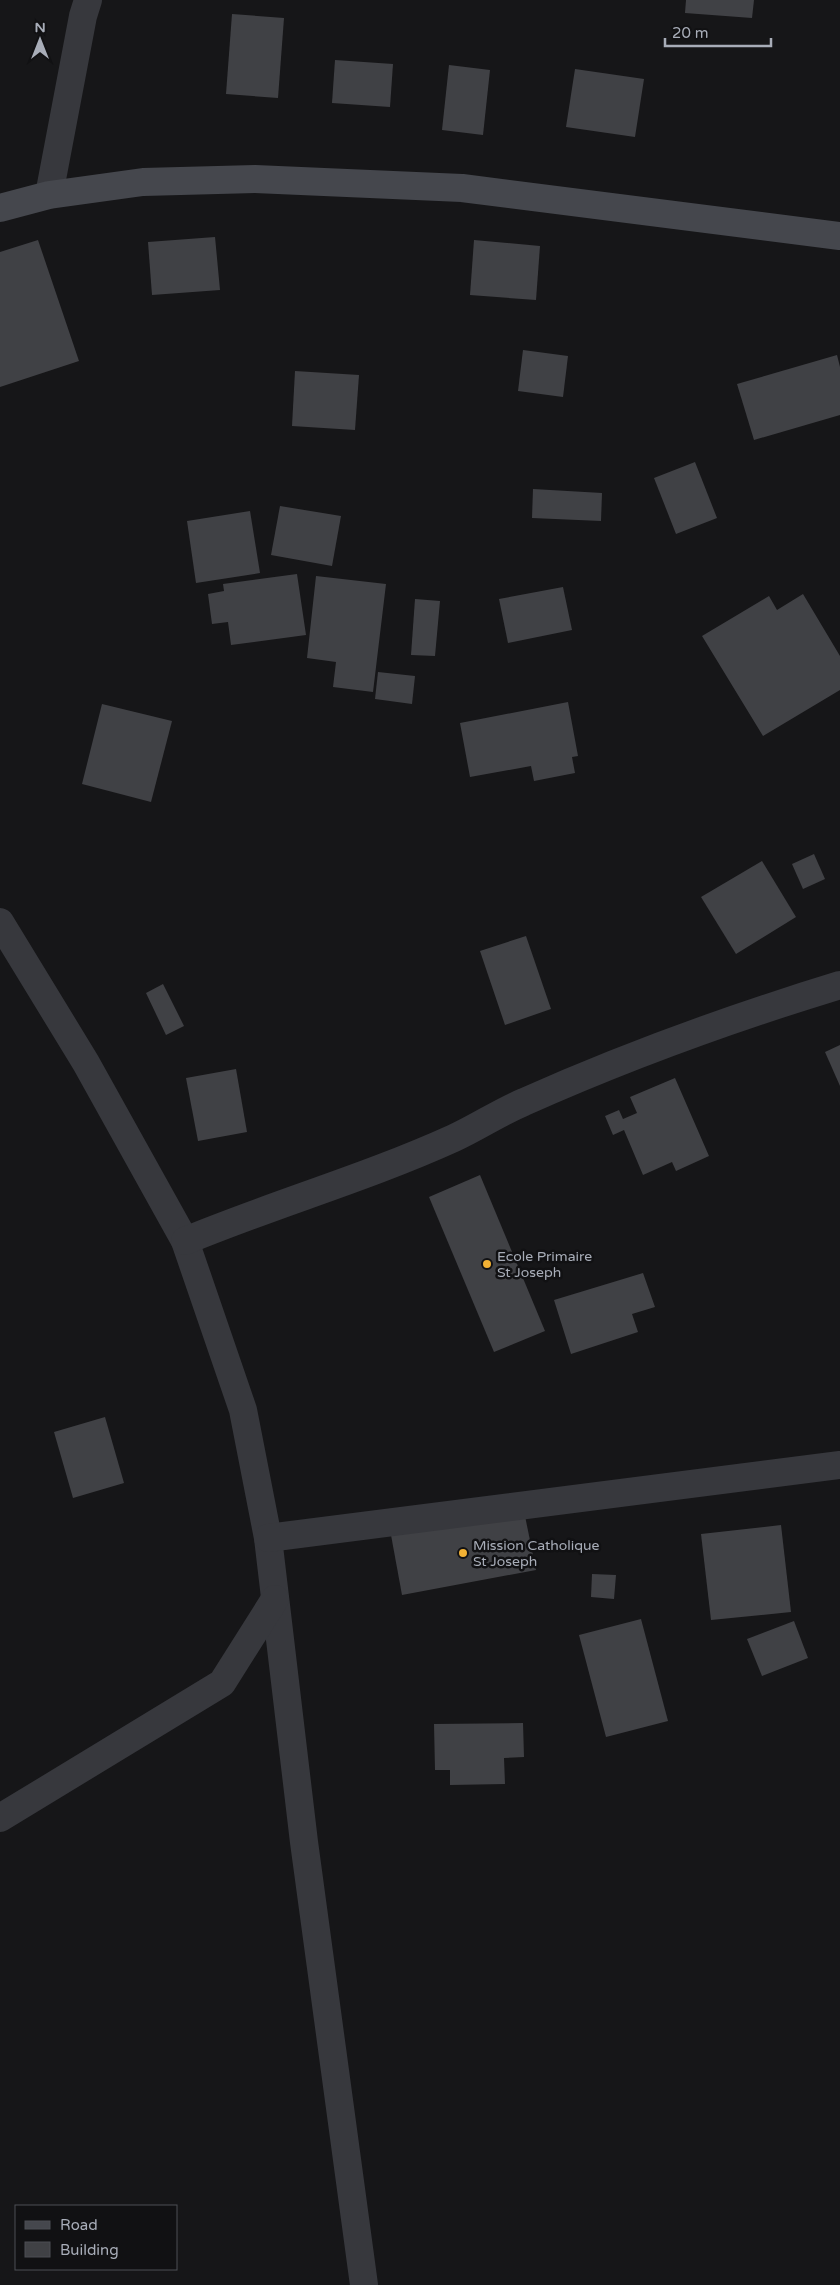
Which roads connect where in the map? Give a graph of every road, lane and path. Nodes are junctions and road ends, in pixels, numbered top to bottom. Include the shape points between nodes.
1 (88, 0) edge
2 (50, 195) junction
3 (0, 208) edge
4 (840, 236) edge
5 (0, 922) edge
6 (840, 985) edge
7 (185, 1241) junction
8 (840, 1465) edge
9 (268, 1538) junction
10 (275, 1599) junction
11 (0, 1818) edge
12 (364, 2285) edge

1 - 2 street
2 - 3 main road
2 - 4 main road via 143,182 255,179 462,188
5 - 7 street via 86,1063
6 - 7 street via 745,1014 610,1066 522,1103 454,1138
7 - 9 street via 243,1410
8 - 9 street
9 - 10 street
10 - 11 street via 222,1683
10 - 12 street

